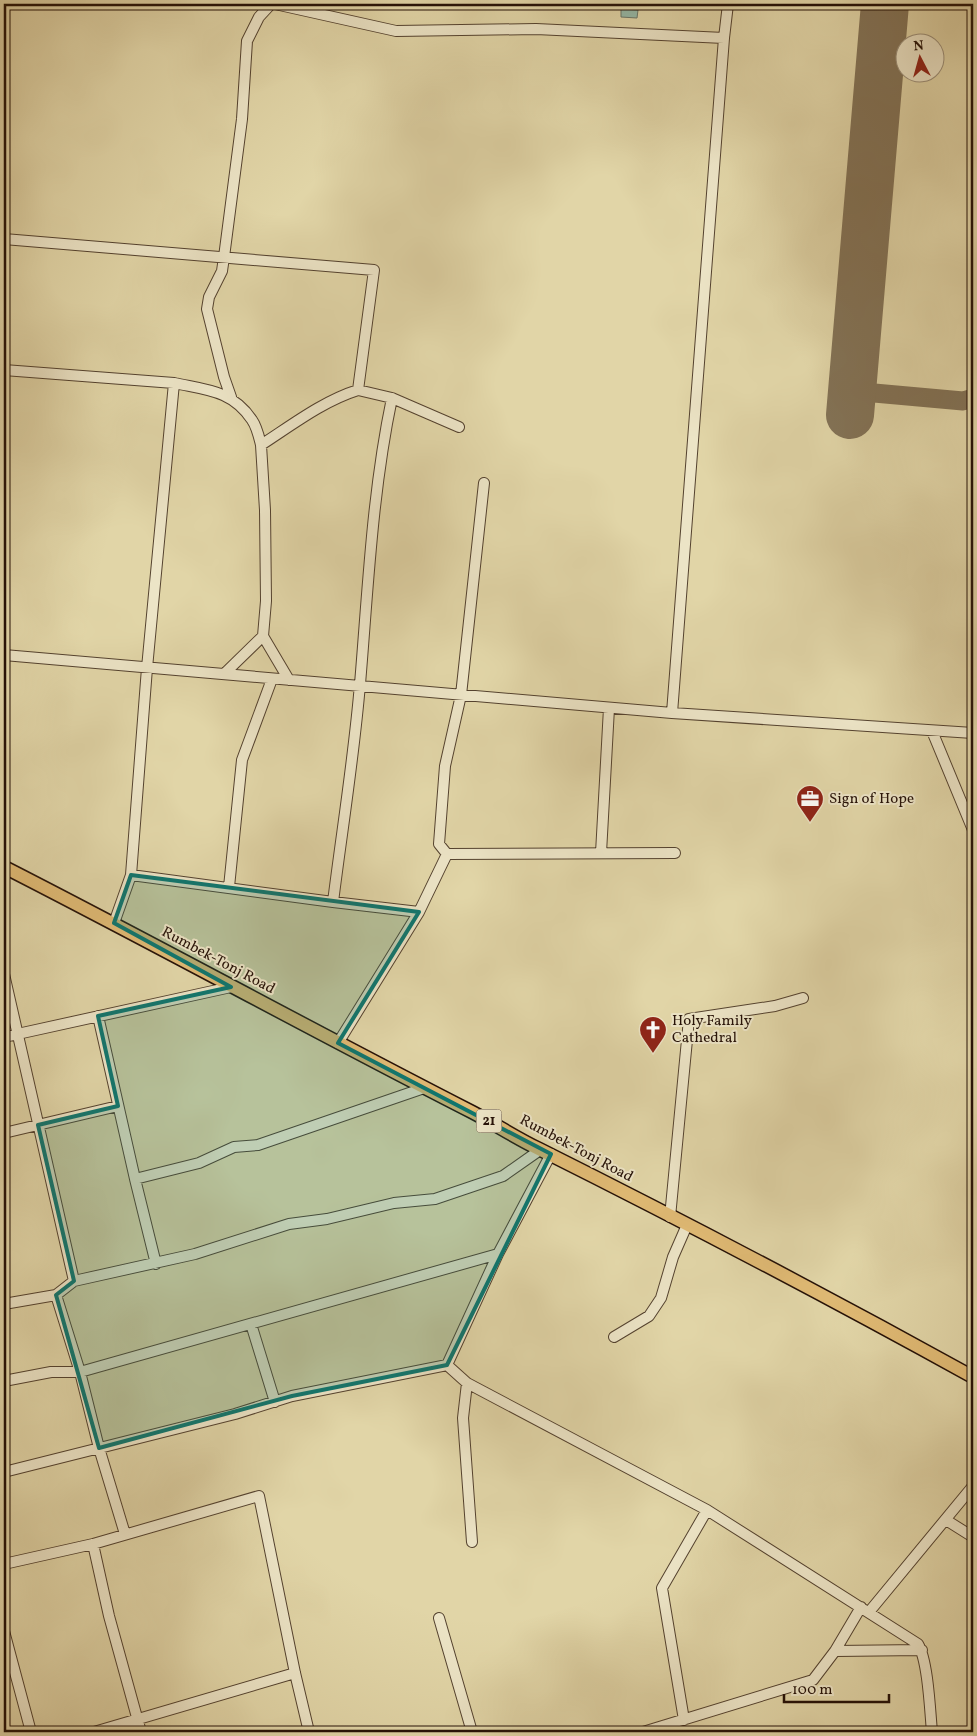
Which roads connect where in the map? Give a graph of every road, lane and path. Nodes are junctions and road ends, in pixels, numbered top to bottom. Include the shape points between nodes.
1 (273, 4) edge
2 (728, 4) edge
3 (724, 38) junction
4 (4, 239) edge
5 (224, 258) junction
6 (4, 370) edge
7 (174, 383) junction
8 (358, 390) junction
9 (231, 398) junction
10 (392, 398) junction
11 (459, 427) dead end
12 (262, 445) junction
13 (484, 483) dead end
14 (263, 636) junction
15 (4, 655) edge
16 (147, 668) junction
17 (224, 674) junction
18 (272, 679) junction
19 (289, 680) junction
20 (360, 686) junction
21 (461, 695) junction
22 (609, 708) junction
23 (672, 713) junction
24 (932, 731) junction
25 (973, 734) edge
26 (973, 830) edge
27 (601, 853) junction
28 (675, 853) dead end
29 (447, 854) junction
30 (4, 867) edge
31 (132, 875) junction
32 (229, 888) junction
33 (333, 902) junction
34 (419, 912) junction
35 (114, 923) junction
36 (4, 974) edge
37 (231, 986) junction
38 (803, 998) dead end
39 (98, 1016) junction
40 (16, 1034) junction
41 (4, 1037) edge
42 (338, 1043) junction
43 (424, 1088) junction
44 (118, 1106) junction
45 (38, 1126) junction
46 (4, 1133) edge
47 (546, 1152) junction
48 (135, 1179) junction
49 (670, 1217) junction
50 (687, 1225) junction
51 (498, 1254) junction
52 (156, 1264) junction
53 (74, 1281) junction
54 (56, 1295) junction
55 (4, 1304) edge
56 (251, 1324) junction
57 (614, 1337) dead end
58 (447, 1365) junction
59 (80, 1372) junction
60 (973, 1377) edge
61 (4, 1381) edge
62 (467, 1383) junction
63 (275, 1402) junction
64 (99, 1448) junction
65 (4, 1472) edge
66 (973, 1486) edge
67 (707, 1510) junction
68 (946, 1520) junction
69 (125, 1534) junction
70 (973, 1537) edge
71 (472, 1542) dead end
72 (93, 1544) junction
73 (4, 1564) edge
74 (865, 1609) junction
75 (439, 1618) dead end
76 (4, 1631) edge
77 (922, 1650) junction
78 (836, 1651) junction
79 (295, 1673) junction
80 (137, 1719) junction
81 (684, 1720) junction
82 (31, 1732) edge
83 (94, 1732) edge
84 (141, 1732) edge
85 (309, 1732) edge
86 (472, 1732) edge
87 (643, 1732) edge
88 (932, 1732) edge

1 - 3 street via 396,31 536,28
1 - 5 street via 259,17 247,41 242,119
2 - 3 street
3 - 23 street
4 - 5 street
5 - 8 street via 374,270
5 - 9 street via 207,309
6 - 7 street
7 - 9 street
7 - 16 street
8 - 10 street
8 - 12 street via 297,421
9 - 12 street via 253,420
10 - 11 street
10 - 20 street via 381,448
12 - 14 street via 266,600
13 - 21 street
14 - 17 street
14 - 19 street
15 - 16 street
16 - 17 street
16 - 31 street
17 - 18 street
18 - 19 street
18 - 32 street via 242,760
19 - 20 street
20 - 21 street
20 - 33 street
21 - 22 street
21 - 29 street via 445,766 439,844
22 - 23 street
22 - 27 street
23 - 24 street
24 - 25 street
24 - 26 street
27 - 28 street
27 - 29 street
29 - 34 street
30 - 35 main road, Rumbek-Tonj Road / 21
31 - 32 street
31 - 35 street
32 - 33 street
33 - 34 street
34 - 42 street
35 - 37 main road, Rumbek-Tonj Road / 21
36 - 40 street
37 - 39 street
37 - 42 main road, Rumbek-Tonj Road / 21
38 - 49 street via 775,1006 689,1019
39 - 40 street
39 - 44 street
40 - 41 street
40 - 45 street
42 - 43 main road, Rumbek-Tonj Road / 21
43 - 47 main road, Rumbek-Tonj Road / 21
43 - 48 street via 258,1145 234,1147 199,1163
44 - 45 street
44 - 48 street
45 - 46 street
45 - 53 street
47 - 49 main road, Rumbek-Tonj Road / 21
47 - 51 street
47 - 52 street via 503,1176 435,1199 394,1203 327,1219 289,1224
48 - 52 street
49 - 50 main road, Rumbek-Tonj Road / 21
50 - 57 street via 661,1298 649,1316
50 - 60 main road, Rumbek-Tonj Road / 21
51 - 56 street
51 - 58 street
52 - 53 street
53 - 54 street
54 - 55 street
54 - 59 street
56 - 59 street
56 - 63 street
58 - 62 street
58 - 63 street
59 - 61 street via 51,1372
59 - 64 street
62 - 67 street
62 - 71 street via 464,1418
63 - 64 street
64 - 65 street
64 - 69 street
66 - 68 street
67 - 74 street
67 - 81 street via 662,1588
68 - 70 street
68 - 74 street
69 - 72 street
69 - 79 street via 259,1496
72 - 73 street
72 - 80 street
74 - 77 street via 918,1644
74 - 78 street
75 - 86 street
76 - 82 street
77 - 78 street
77 - 88 street
78 - 81 street via 813,1680
79 - 80 street
79 - 85 street
80 - 83 street
80 - 84 street
81 - 87 street

